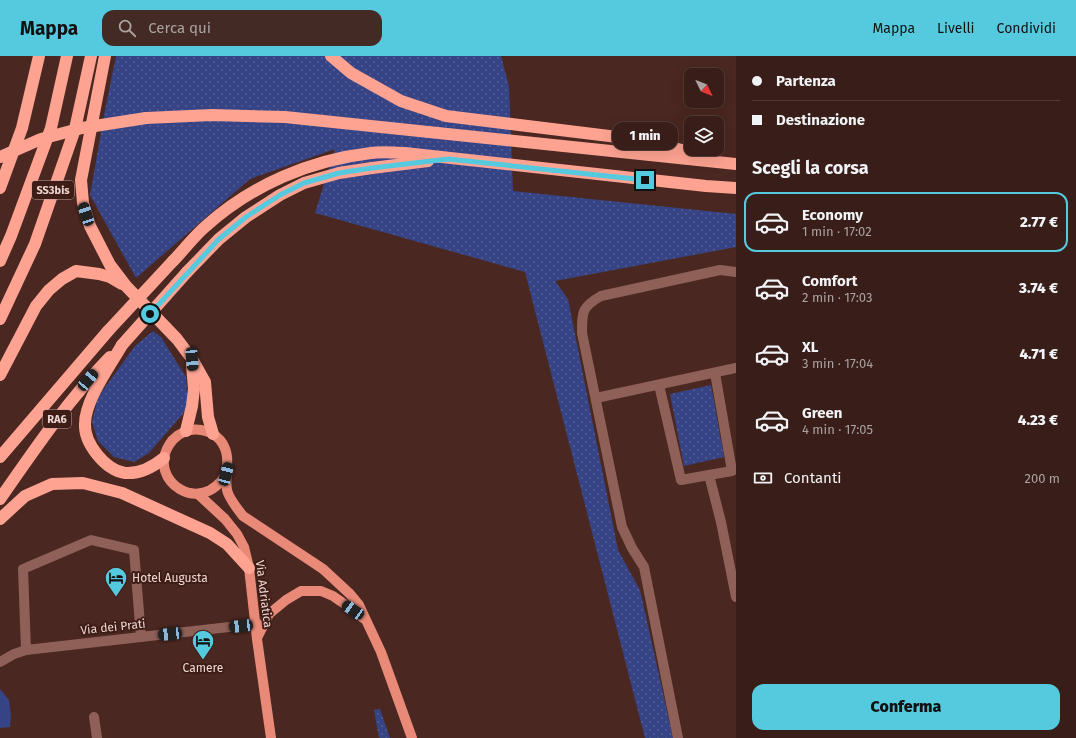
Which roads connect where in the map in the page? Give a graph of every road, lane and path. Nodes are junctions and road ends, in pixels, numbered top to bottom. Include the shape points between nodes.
1 (39, 56) edge
2 (67, 56) edge
3 (91, 56) edge
4 (105, 56) edge
5 (330, 56) edge
6 (0, 157) edge
7 (448, 159) junction
8 (736, 164) edge
9 (0, 188) edge
10 (736, 188) edge
11 (0, 261) edge
12 (736, 272) edge
13 (126, 286) junction
14 (0, 319) edge
15 (122, 345) junction
16 (192, 359) junction
17 (736, 368) edge
18 (715, 372) junction
19 (0, 375) edge
20 (658, 385) junction
21 (596, 398) junction
22 (186, 431) junction
23 (213, 434) junction
24 (0, 457) edge
25 (164, 458) junction
26 (226, 474) junction
27 (709, 475) junction
28 (198, 494) junction
29 (0, 499) edge
30 (0, 519) edge
31 (249, 568) junction
32 (736, 597) edge
33 (366, 621) junction
34 (256, 624) junction
35 (141, 637) junction
36 (257, 639) junction
37 (26, 650) junction
38 (0, 662) edge
39 (94, 717) dead end
40 (96, 738) edge
41 (271, 738) edge
42 (412, 738) edge
43 (678, 738) edge

1 - 9 highway via 22,128
2 - 11 highway, SS3bis via 51,128
3 - 14 highway, SS3bis via 75,129 34,244
4 - 13 highway via 81,180 83,203 98,242 110,265
5 - 8 highway via 351,73 400,101 446,116 642,140
6 - 8 highway, bridge via 42,139 82,128 146,118 212,115 285,117
7 - 10 highway, RA6
7 - 15 highway, RA6, bridge via 345,172 304,183 280,195 246,217 219,239
7 - 24 highway, RA6, bridge via 372,152 334,159 303,168 238,200 206,226 108,331
12 - 21 street via 720,270 601,296 589,302 582,314 582,333
13 - 16 highway via 178,339
13 - 19 highway via 110,277 76,271 62,279 36,306
15 - 25 highway via 91,397 85,424 86,437 95,453 110,467 124,473 140,471
15 - 29 highway, RA6 via 62,412
16 - 22 highway via 194,389
16 - 23 highway via 205,382 208,417
17 - 18 street
18 - 20 street
18 - 27 street via 732,471
20 - 21 street
20 - 27 street via 681,480
21 - 43 street via 622,527 644,567
22 - 23 main road via 199,430
22 - 25 main road via 171,442
23 - 26 main road via 220,439 226,451
25 - 28 main road via 164,468 172,484 180,490
26 - 28 main road via 215,488
26 - 33 main road via 228,491 243,516 323,569 350,594 359,605
27 - 32 street
28 - 31 main road, Via Adriatica via 237,534 244,547
30 - 31 highway via 25,496 52,484 83,482 122,493 210,533 227,544
31 - 34 main road, Via Adriatica
33 - 36 main road via 333,596 321,591 301,591 269,614
33 - 42 main road via 381,652
34 - 35 street, Via dei Prati
34 - 36 main road, Via Adriatica
35 - 37 street, Via dei Prati
35 - 37 street via 134,550 91,540 23,569
36 - 41 main road, Via Adriatica
37 - 38 street, Via dei Prati
39 - 40 street

